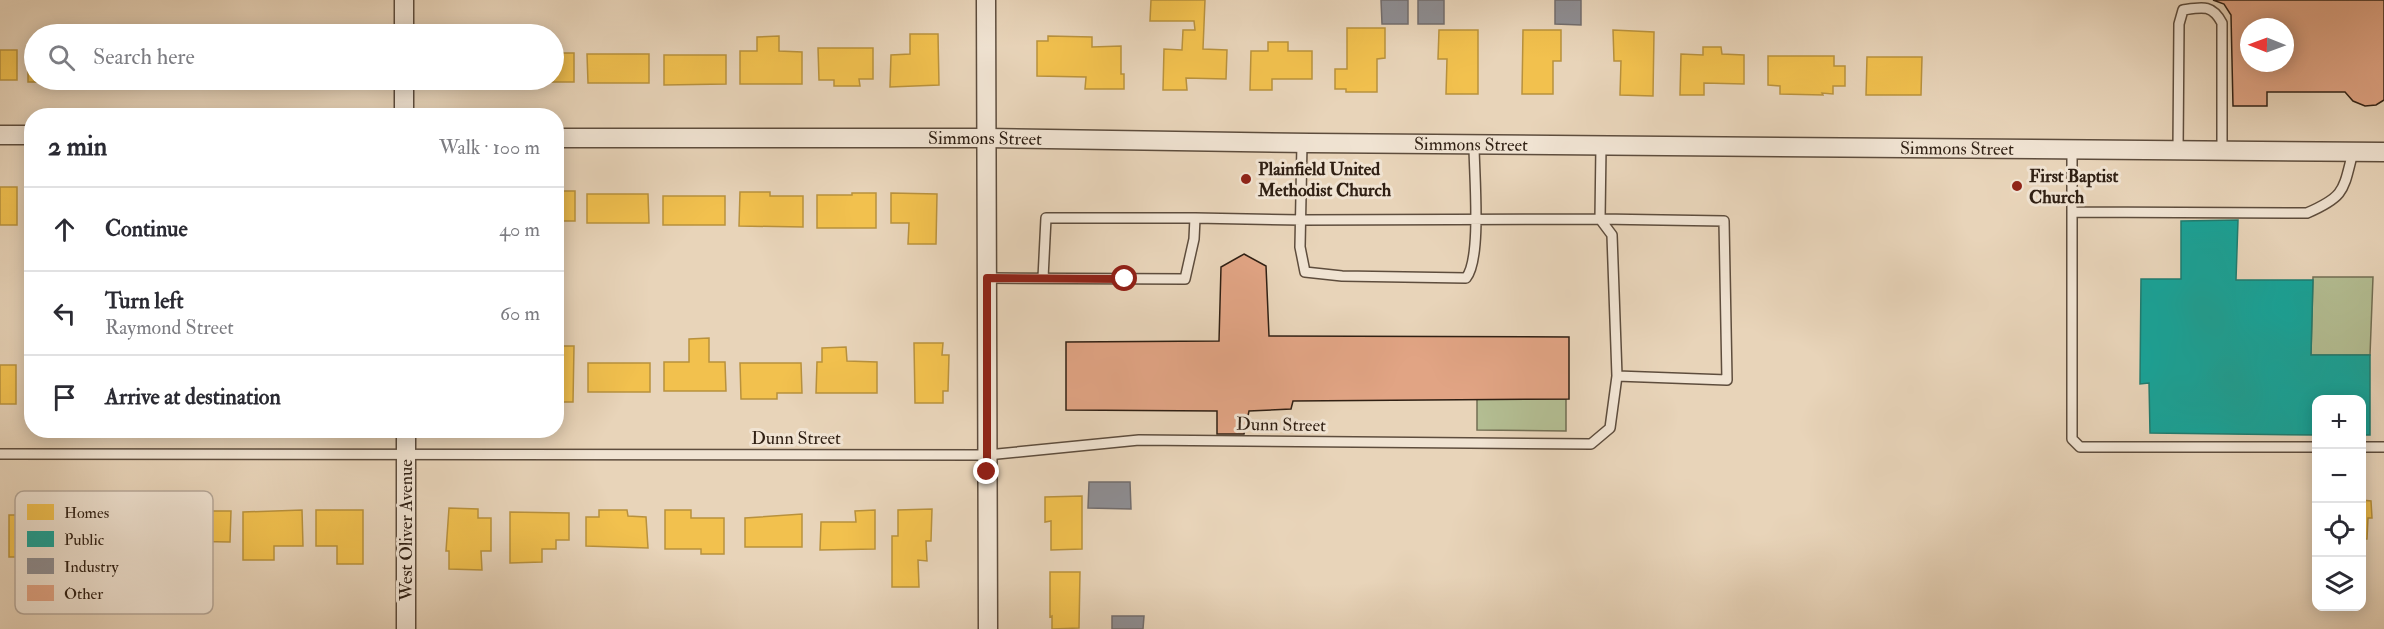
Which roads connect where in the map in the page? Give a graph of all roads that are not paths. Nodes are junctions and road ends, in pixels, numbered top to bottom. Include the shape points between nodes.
1 (404, 0) edge
2 (986, 0) edge
3 (404, 24) edge
4 (404, 90) edge
5 (404, 108) edge
6 (0, 135) edge
7 (24, 135) edge
8 (564, 138) edge
9 (986, 138) junction
10 (1302, 143) junction
11 (1474, 145) junction
12 (1601, 146) junction
13 (2072, 149) junction
14 (2178, 150) junction
15 (2222, 150) junction
16 (2353, 152) junction
17 (2384, 152) edge
18 (2072, 212) junction
19 (1195, 218) junction
20 (1475, 218) junction
21 (1600, 219) junction
22 (1301, 220) junction
23 (987, 278) junction
24 (1043, 279) junction
25 (1617, 376) junction
26 (406, 438) edge
27 (2312, 447) edge
28 (2366, 447) edge
29 (2384, 447) edge
30 (0, 454) edge
31 (406, 454) junction
32 (987, 455) junction
33 (406, 629) edge
34 (988, 629) edge

1 - 3 street
2 - 9 street
4 - 5 street
6 - 7 street
8 - 9 street, Simmons Street
9 - 10 street, Simmons Street
9 - 23 street
10 - 11 street, Simmons Street
10 - 22 lane
11 - 12 street, Simmons Street
11 - 20 lane
12 - 13 street, Simmons Street
12 - 21 lane
13 - 14 street, Simmons Street
13 - 18 lane
14 - 15 street, Simmons Street
14 - 15 lane via 2179,24 2183,10 2204,8 2217,14 2222,23
15 - 16 street, Simmons Street
16 - 17 street, Simmons Street
16 - 18 lane via 2343,190 2327,204 2307,213
18 - 27 lane via 2072,439 2080,447
19 - 22 lane
19 - 24 lane via 1185,279
19 - 24 lane via 1046,218
20 - 21 lane
20 - 22 lane
20 - 22 lane via 1475,253 1466,279 1305,272 1300,247
21 - 25 lane via 1612,235
21 - 25 lane via 1724,221 1727,380
23 - 24 lane
23 - 32 street
25 - 32 lane, Dunn Street via 1610,428 1591,444 1138,440
26 - 31 street, West Oliver Avenue
28 - 29 lane
30 - 31 lane, Dunn Street
31 - 32 lane, Dunn Street
31 - 33 street, West Oliver Avenue
32 - 34 street

